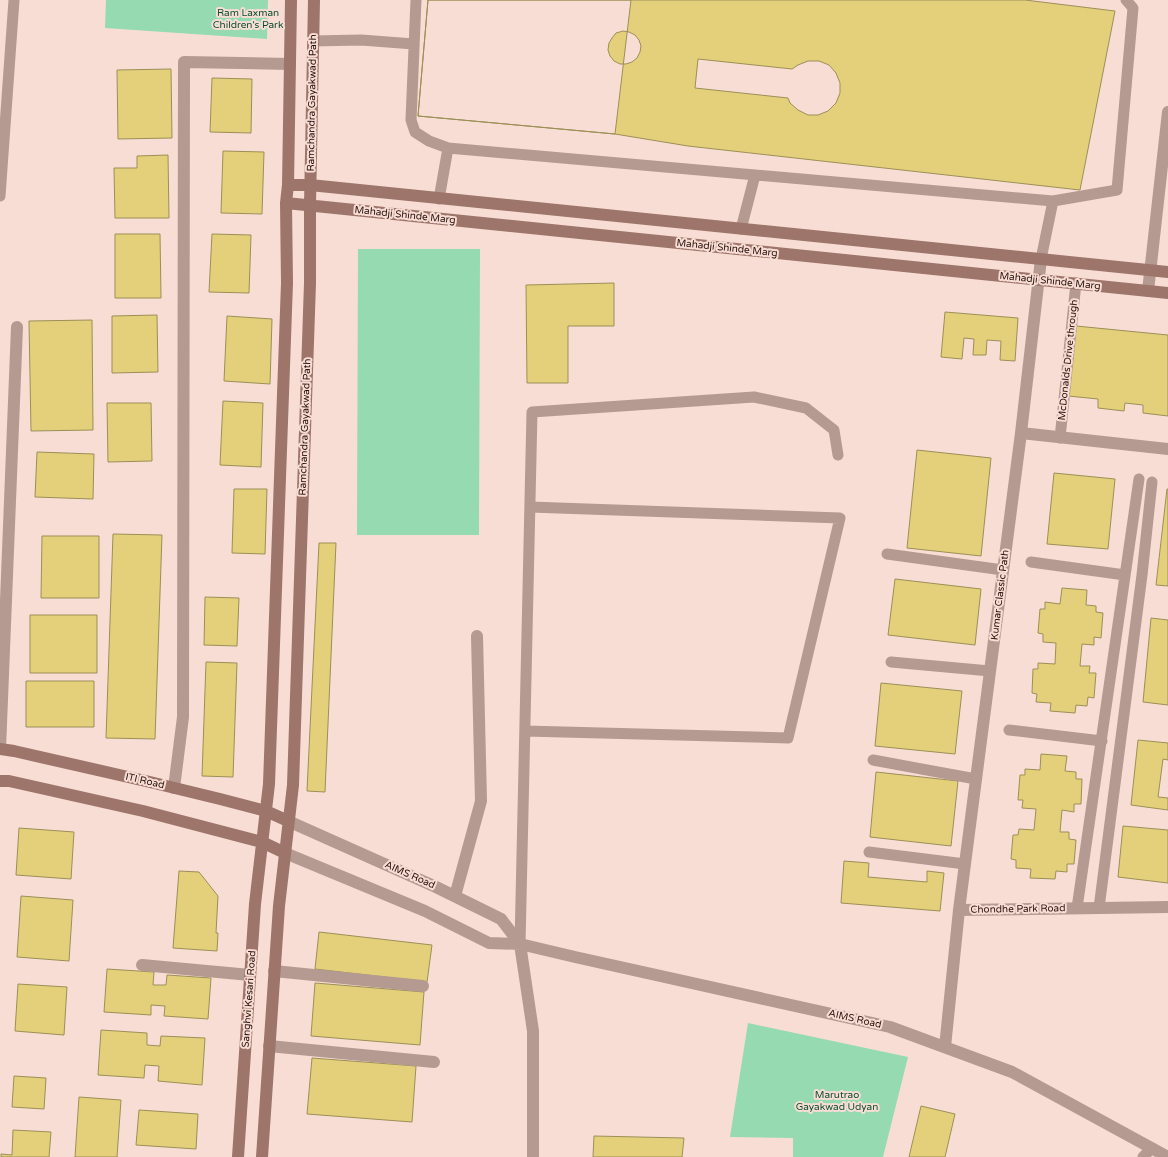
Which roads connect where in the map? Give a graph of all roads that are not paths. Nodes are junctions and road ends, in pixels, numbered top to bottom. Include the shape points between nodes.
1 (14, 0) edge
2 (291, 0) edge
3 (314, 0) edge
4 (416, 0) edge
5 (1126, 0) edge
6 (313, 41) junction
7 (414, 44) junction
8 (290, 64) junction
9 (1168, 112) edge
10 (448, 148) junction
11 (756, 175) junction
12 (288, 185) junction
13 (310, 185) junction
14 (0, 196) edge
15 (439, 198) junction
16 (1053, 201) junction
17 (286, 203) junction
18 (310, 206) junction
19 (741, 229) junction
20 (1041, 259) junction
21 (1151, 270) junction
22 (1168, 272) edge
23 (1039, 280) junction
24 (1076, 283) junction
25 (1148, 291) junction
26 (1168, 293) edge
27 (17, 327) dead end
28 (1021, 433) junction
29 (1060, 438) junction
30 (1168, 449) edge
31 (838, 455) dead end
32 (1139, 479) dead end
33 (1152, 482) dead end
34 (530, 507) junction
35 (887, 554) dead end
36 (1031, 562) dead end
37 (1003, 570) junction
38 (1125, 575) junction
39 (477, 636) dead end
40 (891, 662) dead end
41 (990, 671) junction
42 (1009, 730) dead end
43 (525, 731) junction
44 (1102, 740) junction
45 (0, 749) edge
46 (873, 760) dead end
47 (976, 779) junction
48 (0, 781) edge
49 (174, 788) junction
50 (266, 811) junction
51 (288, 821) junction
52 (262, 842) junction
53 (869, 852) dead end
54 (285, 853) junction
55 (965, 864) junction
56 (455, 896) junction
57 (1168, 907) edge
58 (1078, 908) junction
59 (1098, 908) junction
60 (959, 910) junction
61 (520, 944) junction
62 (142, 965) dead end
63 (274, 971) junction
64 (250, 975) junction
65 (423, 986) dead end
66 (269, 1046) junction
67 (945, 1048) junction
68 (434, 1062) dead end
69 (1152, 1148) junction
70 (238, 1157) edge
71 (262, 1157) edge
72 (533, 1157) edge
73 (1142, 1157) edge
74 (1168, 1157) edge

1 - 14 lane
2 - 8 main road
3 - 6 main road, Ramchandra Gayakwad Path
4 - 7 lane
5 - 16 lane via 1133,8 1117,190
6 - 7 lane via 361,40
6 - 13 main road, Ramchandra Gayakwad Path
7 - 10 lane via 411,120 415,132
8 - 12 main road
8 - 49 street via 184,62 183,717
9 - 21 street
10 - 11 lane
10 - 15 lane
11 - 16 lane
11 - 19 lane
12 - 13 main road, Mahadji Shinde Marg
12 - 17 main road
13 - 15 main road, Mahadji Shinde Marg
13 - 18 main road, Ramchandra Gayakwad Path
15 - 19 main road, Mahadji Shinde Marg
16 - 20 lane
17 - 18 main road, Mahadji Shinde Marg
17 - 50 main road via 286,306
18 - 23 main road, Mahadji Shinde Marg
18 - 51 main road, Ramchandra Gayakwad Path via 309,315 292,786
19 - 20 main road, Mahadji Shinde Marg
20 - 21 main road, Mahadji Shinde Marg
20 - 23 street, Kumar Classic Path
21 - 22 main road, Mahadji Shinde Marg
21 - 25 street
23 - 24 main road, Mahadji Shinde Marg
23 - 28 street, Kumar Classic Path
24 - 25 main road, Mahadji Shinde Marg
24 - 29 lane, McDonalds Drive through
25 - 26 main road, Mahadji Shinde Marg
27 - 45 street
28 - 29 street
28 - 37 street, Kumar Classic Path
29 - 30 street
31 - 34 lane via 834,430 806,408 754,397 532,412
32 - 38 lane
33 - 59 lane
34 - 43 lane
34 - 43 lane via 840,518 788,738
35 - 37 lane
36 - 38 lane
37 - 41 street, Kumar Classic Path
38 - 44 lane
39 - 56 street via 481,801
40 - 41 lane
41 - 47 street, Kumar Classic Path
42 - 44 lane
43 - 61 lane
44 - 58 lane
45 - 49 main road, ITI Road
46 - 47 lane
47 - 55 street, Kumar Classic Path
48 - 52 main road via 143,811
49 - 50 main road, ITI Road
50 - 51 main road, ITI Road
50 - 52 main road
51 - 54 main road, Ramchandra Gayakwad Path
51 - 56 street, AIMS Road
52 - 54 main road
52 - 64 main road, Sanghvi Kesari Road
53 - 55 lane
54 - 61 street, AIMS Road via 425,911 489,943
54 - 63 main road
55 - 60 street, Kumar Classic Path
56 - 61 street, AIMS Road via 501,919
57 - 59 street, Chondhe Park Road
58 - 59 street, Chondhe Park Road
58 - 60 street, Chondhe Park Road
60 - 67 street, Chondhe Park Road
61 - 67 street, AIMS Road via 890,1027
61 - 72 street via 533,1031
62 - 64 street
63 - 65 street
63 - 66 main road
64 - 70 main road, Sanghvi Kesari Road
66 - 68 street
66 - 71 main road
67 - 69 street, AIMS Road via 1012,1072
69 - 73 lane
69 - 74 street, AIMS Road

